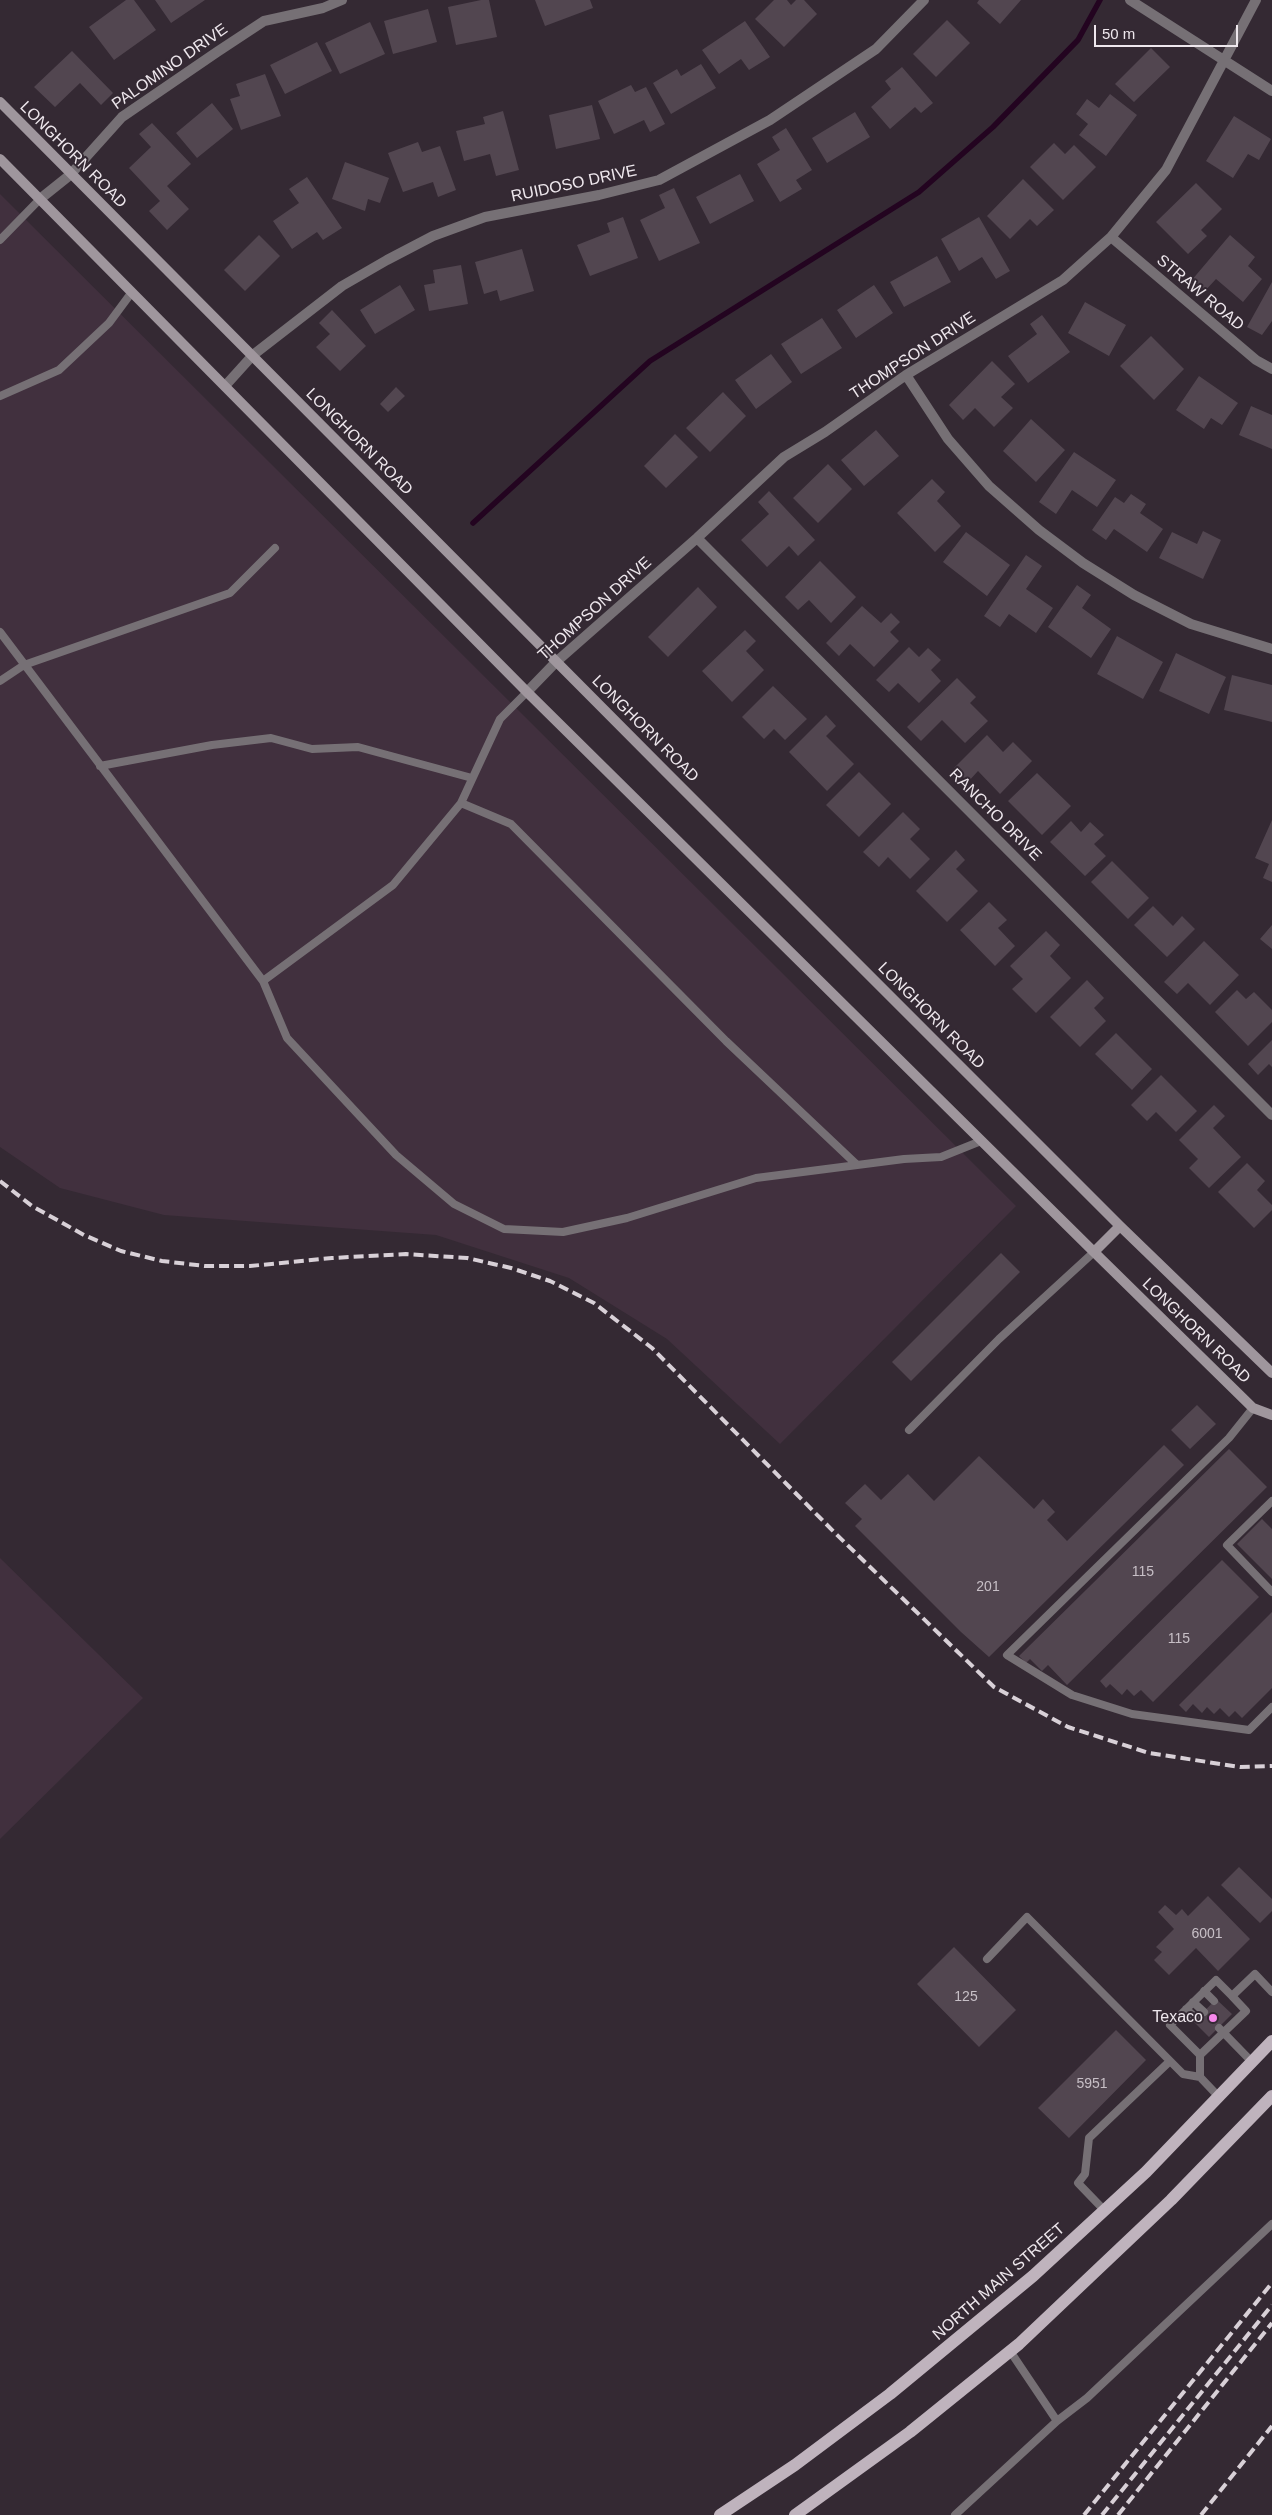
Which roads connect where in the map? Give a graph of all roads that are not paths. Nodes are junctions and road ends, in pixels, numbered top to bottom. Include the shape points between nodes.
1 (342, 0) edge
2 (924, 0) edge
3 (1130, 0) edge
4 (1256, 0) edge
5 (1223, 60) junction
6 (1272, 91) edge
7 (0, 102) edge
8 (0, 159) edge
9 (70, 175) junction
10 (40, 199) junction
11 (1111, 237) junction
12 (0, 240) edge
13 (132, 292) junction
14 (253, 356) junction
15 (1272, 369) edge
16 (906, 375) junction
17 (226, 386) junction
18 (0, 396) edge
19 (697, 538) junction
20 (275, 548) dead end
21 (0, 632) edge
22 (1272, 649) edge
23 (556, 662) junction
24 (24, 665) junction
25 (0, 681) edge
26 (527, 692) junction
27 (100, 766) junction
28 (472, 778) junction
29 (461, 803) junction
30 (262, 981) junction
31 (1272, 1114) edge
32 (981, 1141) junction
33 (856, 1164) junction
34 (1120, 1226) junction
35 (1094, 1252) junction
36 (1272, 1373) edge
37 (1253, 1408) junction
38 (1272, 1415) edge
39 (909, 1430) dead end
40 (1272, 1502) edge
41 (1272, 1592) edge
42 (1272, 1707) edge
43 (987, 1959) dead end
44 (1204, 1991) junction
45 (1272, 1992) edge
46 (1232, 1996) junction
47 (1214, 2001) dead end
48 (1193, 2002) junction
49 (1186, 2009) junction
50 (1204, 2012) dead end
51 (1197, 2019) dead end
52 (1221, 2030) junction
53 (1272, 2041) edge
54 (1200, 2056) junction
55 (1170, 2061) junction
56 (1252, 2062) junction
57 (1200, 2077) junction
58 (1272, 2096) edge
59 (1219, 2097) junction
60 (1105, 2211) junction
61 (1272, 2224) edge
62 (1010, 2351) junction
63 (1057, 2421) junction
64 (720, 2515) edge
65 (795, 2515) edge
66 (955, 2515) edge

1 - 9 street, PALOMINO DRIVE via 323,8 264,22 122,117
2 - 14 street, RUIDOSO DRIVE via 876,49 770,120 704,157 659,180 599,196 485,218 433,236 342,286
3 - 5 street
4 - 5 street, THOMPSON DRIVE
5 - 6 street
5 - 11 street, THOMPSON DRIVE via 1166,170
7 - 9 main road, LONGHORN ROAD
8 - 10 main road, LONGHORN ROAD
9 - 10 street, PALOMINO DRIVE
9 - 14 main road, LONGHORN ROAD
10 - 12 lane
10 - 13 main road, LONGHORN ROAD
11 - 15 street, STRAW ROAD via 1256,360
11 - 16 street, THOMPSON DRIVE via 1063,280
13 - 17 main road, LONGHORN ROAD
13 - 18 lane via 109,323 59,370
14 - 17 street, RUIDOSO DRIVE
14 - 23 main road, LONGHORN ROAD
16 - 19 street, THOMPSON DRIVE via 825,432 784,456
16 - 22 street via 948,439 989,486 1076,558 1134,595 1191,624
17 - 26 main road, LONGHORN ROAD
19 - 23 street, THOMPSON DRIVE
19 - 31 street, RANCHO DRIVE
20 - 24 lane via 230,593
21 - 24 lane
23 - 26 street, THOMPSON DRIVE
23 - 34 main road, LONGHORN ROAD
24 - 25 lane
24 - 27 lane
26 - 28 lane via 500,719
26 - 32 main road, LONGHORN ROAD
27 - 28 lane via 212,745 272,738 312,750 358,747
27 - 30 lane
28 - 29 lane
29 - 30 lane via 393,885
29 - 33 lane via 511,824 726,1041
30 - 33 lane via 288,1038 396,1155 454,1204 504,1229 562,1232 627,1218 756,1178
32 - 33 lane via 941,1157
32 - 35 main road, LONGHORN ROAD
34 - 35 main road
34 - 36 main road, LONGHORN ROAD
35 - 37 main road, LONGHORN ROAD
35 - 39 lane via 999,1339
37 - 38 main road, LONGHORN ROAD
37 - 42 lane via 1229,1438 1007,1655 1072,1695 1132,1714 1249,1730
40 - 41 lane via 1226,1545
43 - 55 lane via 1027,1917
44 - 46 lane via 1216,1980
44 - 47 lane
44 - 48 lane
45 - 46 lane via 1255,1974
46 - 52 lane via 1246,2011
48 - 49 lane
48 - 50 lane
49 - 51 lane
49 - 54 lane via 1170,2025
52 - 54 lane
52 - 56 lane
53 - 56 main road, NORTH MAIN STREET
54 - 57 lane
55 - 57 lane via 1183,2074
55 - 60 lane via 1089,2138 1085,2174 1078,2183
56 - 59 main road, NORTH MAIN STREET
57 - 59 lane
58 - 62 main road via 1108,2261
59 - 60 main road, NORTH MAIN STREET
60 - 64 main road, NORTH MAIN STREET via 1025,2283 890,2394 795,2465
61 - 63 lane via 1088,2398
62 - 63 lane
62 - 65 main road via 910,2432
63 - 66 lane

